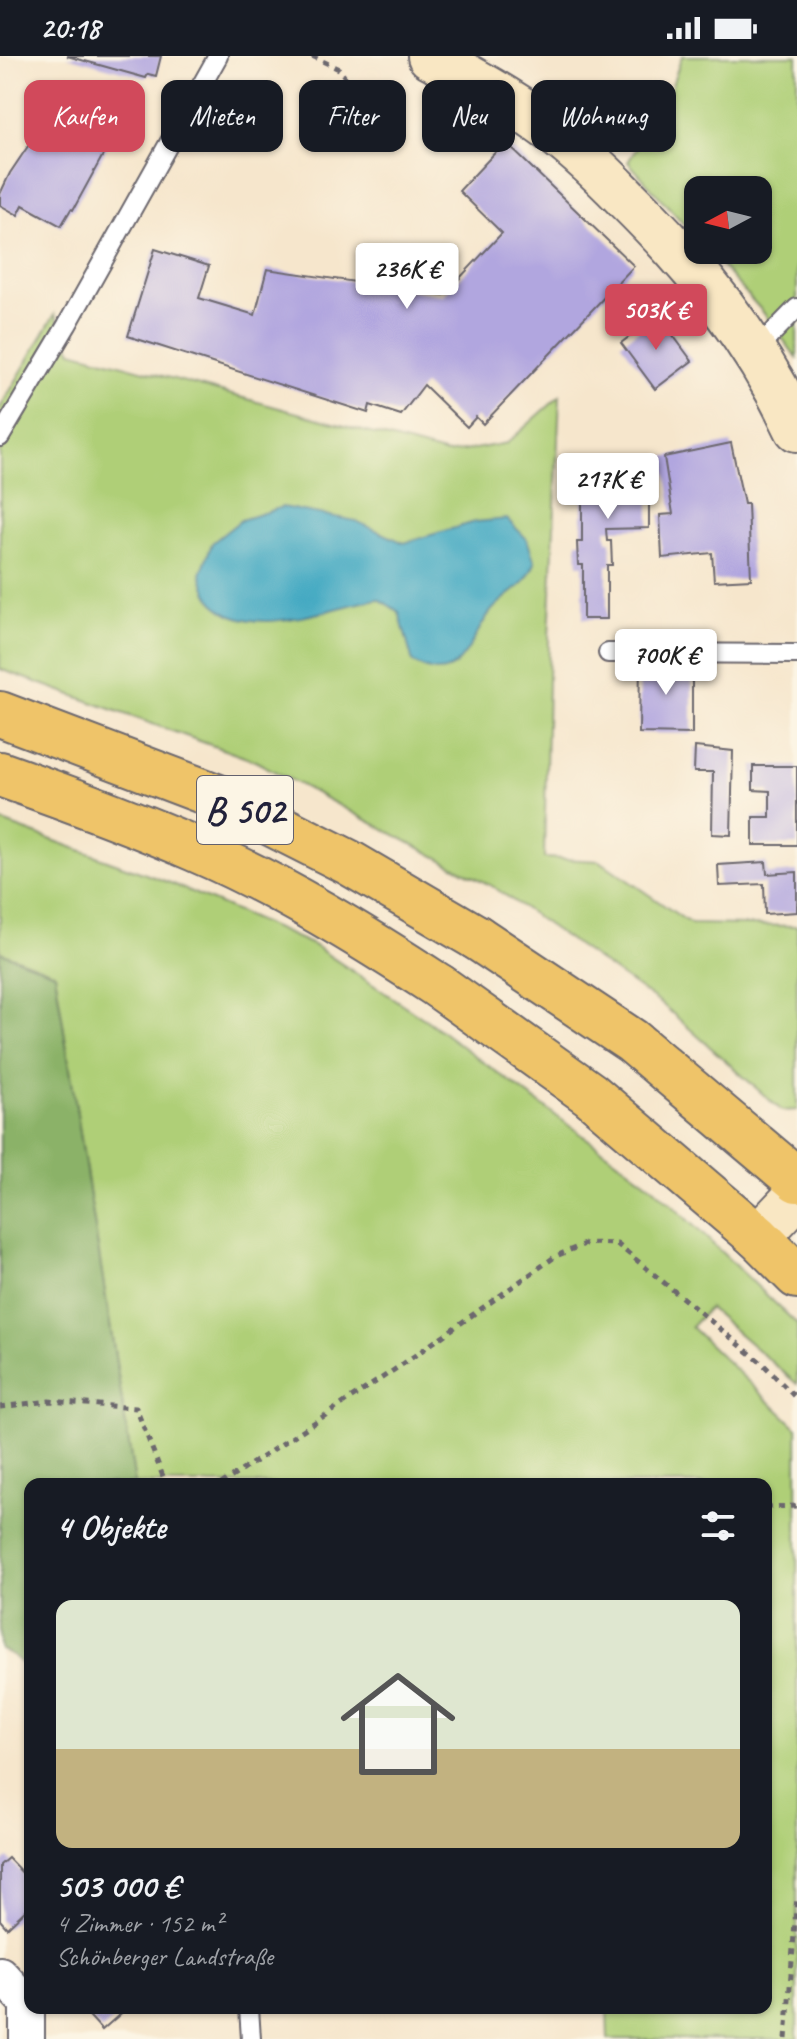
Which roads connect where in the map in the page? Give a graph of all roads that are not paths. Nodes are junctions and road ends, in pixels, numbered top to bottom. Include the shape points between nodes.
1 (218, 56) edge
2 (430, 56) edge
3 (797, 308) edge
4 (755, 351) junction
5 (792, 418) edge
6 (0, 437) edge
7 (608, 653) dead end
8 (797, 654) edge
9 (0, 714) edge
10 (0, 774) edge
11 (797, 1180) edge
12 (797, 1196) edge
13 (758, 1237) junction
14 (797, 1276) edge
15 (0, 1974) edge
16 (24, 2000) edge
17 (27, 2014) edge
18 (249, 2014) edge
19 (27, 2039) edge
20 (251, 2039) edge

1 - 6 lane
2 - 4 main road via 543,123 590,162 676,247
3 - 4 lane
4 - 5 main road
7 - 8 lane
9 - 11 main road, B 502 via 221,798 361,869 476,937 632,1041
10 - 13 main road, B 502 via 197,850 321,912 440,987 590,1094
12 - 13 main road
13 - 14 main road, B 502
15 - 16 street
17 - 19 street
18 - 20 lane

